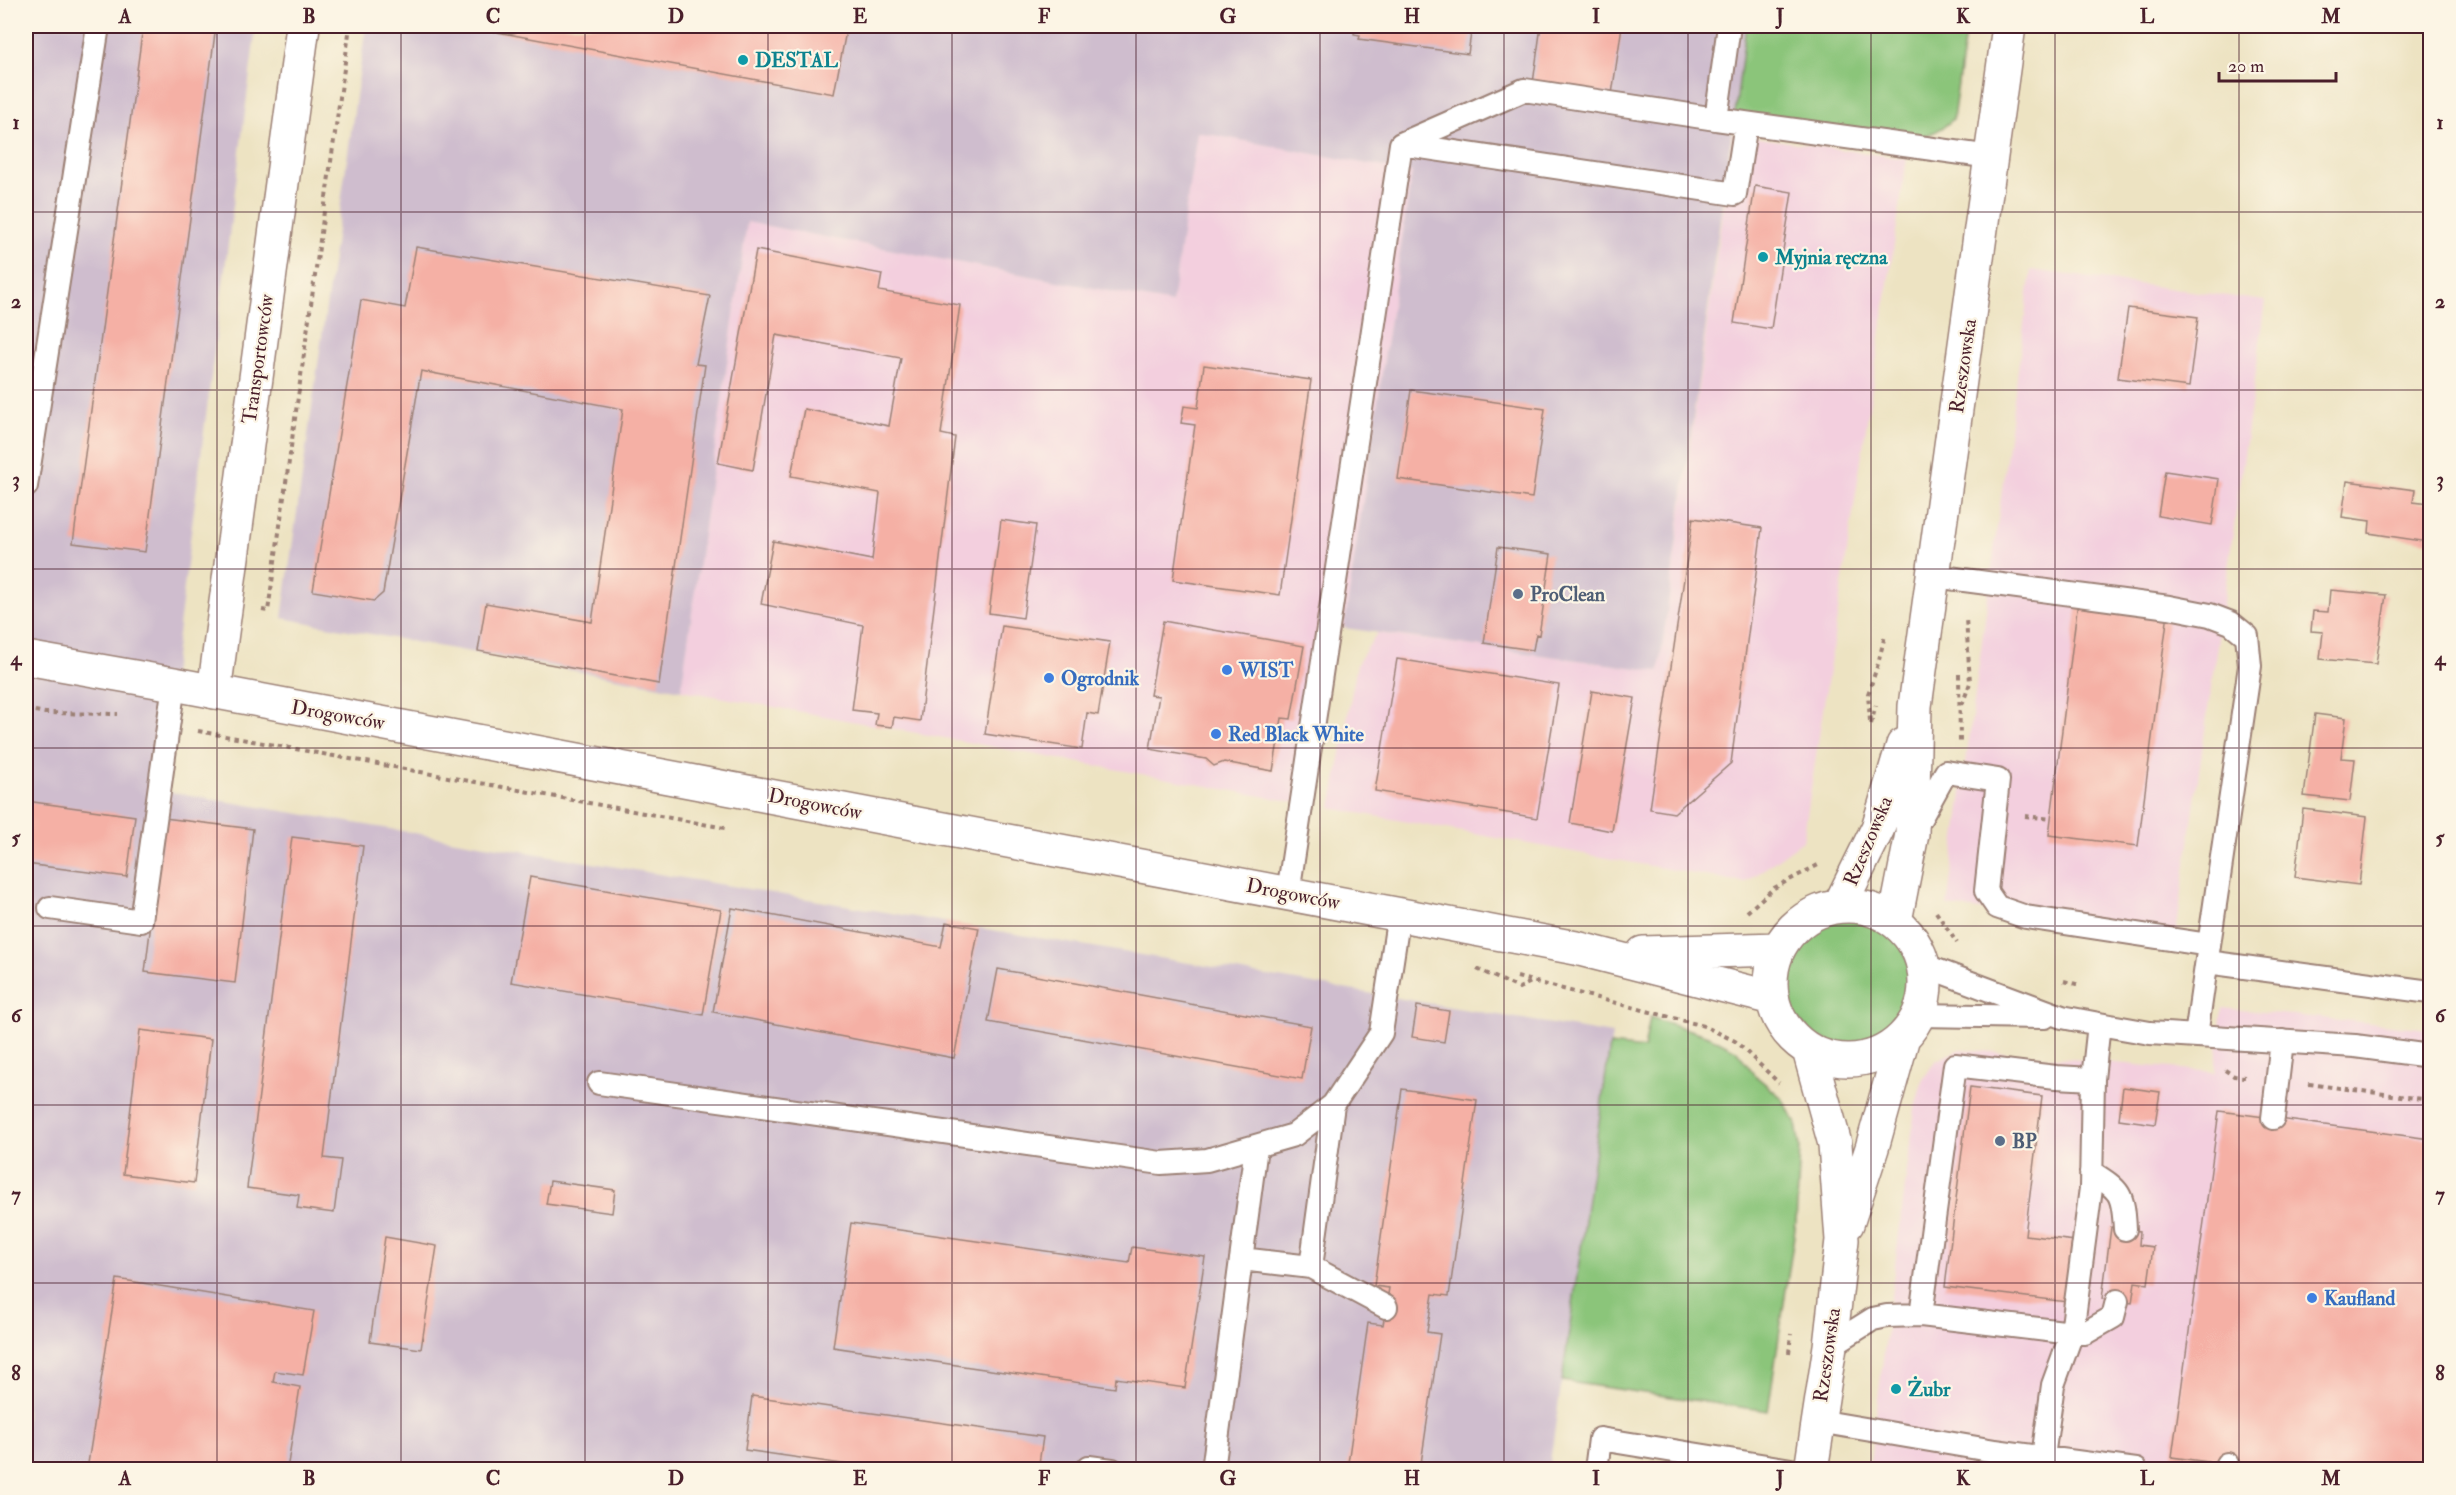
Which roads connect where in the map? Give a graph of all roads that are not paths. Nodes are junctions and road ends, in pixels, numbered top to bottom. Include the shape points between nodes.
1 (98, 26) edge
2 (303, 26) edge
3 (1729, 26) edge
4 (2009, 26) edge
5 (1716, 119) junction
6 (1746, 123) junction
7 (1401, 144) junction
8 (1991, 156) junction
9 (26, 486) edge
10 (1934, 576) junction
11 (26, 658) edge
12 (174, 684) junction
13 (214, 692) junction
14 (1915, 706) junction
15 (1912, 834) junction
16 (1288, 892) junction
17 (1840, 905) junction
18 (50, 908) dead end
19 (1399, 914) junction
20 (1895, 921) junction
21 (1778, 949) junction
22 (2208, 953) junction
23 (1605, 954) junction
24 (1923, 965) junction
25 (2430, 992) edge
26 (1772, 998) junction
27 (2062, 1017) junction
28 (2099, 1024) junction
29 (1910, 1026) junction
30 (2196, 1036) junction
31 (2282, 1041) junction
32 (1809, 1050) junction
33 (2430, 1056) edge
34 (2093, 1079) junction
35 (600, 1083) dead end
36 (1333, 1105) junction
37 (2273, 1118) dead end
38 (1256, 1147) junction
39 (2091, 1172) junction
40 (2125, 1229) dead end
41 (1842, 1240) junction
42 (1241, 1259) junction
43 (1311, 1267) junction
44 (2117, 1301) dead end
45 (1386, 1306) dead end
46 (1922, 1316) junction
47 (2073, 1333) junction
48 (1830, 1346) junction
49 (1818, 1421) junction
50 (2043, 1457) junction
51 (1702, 1463) edge
52 (1088, 1470) edge
53 (1112, 1470) edge
54 (1214, 1470) edge
55 (1596, 1470) edge
56 (1791, 1470) edge
57 (1811, 1470) edge
58 (2136, 1470) edge

1 - 9 lane
2 - 13 street, Transportowców
3 - 5 lane
4 - 8 street, Rzeszowska
5 - 6 lane
5 - 7 lane via 1524,90
6 - 7 lane via 1735,194
6 - 8 lane
7 - 16 lane
8 - 10 street, Rzeszowska
10 - 14 street, Rzeszowska
10 - 22 lane via 2180,609 2231,623 2247,636 2250,666
11 - 12 street, Drogowców
12 - 13 street, Drogowców
12 - 18 lane via 141,921
13 - 16 street, Drogowców
14 - 15 street, Rzeszowska
14 - 17 street, Rzeszowska via 1878,828
15 - 20 street, Rzeszowska
15 - 22 lane via 1946,772 1998,780 1986,891 1996,907 2025,926
16 - 19 street, Drogowców
17 - 20 street via 1873,909
17 - 21 street via 1811,914 1795,925
19 - 23 street, Drogowców
19 - 36 lane via 1380,1033
20 - 24 street via 1913,941
21 - 23 street, Drogowców
21 - 26 street via 1772,966
22 - 25 lane
22 - 30 lane
23 - 26 street, Drogowców
24 - 27 lane
24 - 29 street via 1925,990
26 - 32 street via 1790,1035
27 - 28 lane
27 - 29 lane
28 - 30 lane
28 - 34 lane
29 - 32 street via 1884,1051 1869,1057 1835,1059
29 - 41 street, Rzeszowska
30 - 31 lane
31 - 33 lane
31 - 37 lane
32 - 41 street, Rzeszowska via 1835,1144
34 - 39 lane
34 - 46 lane via 1955,1065
35 - 38 lane via 1161,1163 1208,1160
36 - 38 lane via 1294,1135
36 - 43 lane
38 - 42 lane
39 - 40 lane via 2119,1192 2124,1203
39 - 47 lane
41 - 48 street, Rzeszowska
42 - 43 lane
42 - 54 lane
43 - 45 lane
44 - 47 lane via 2113,1317 2085,1333
46 - 47 lane
46 - 48 lane via 1873,1319
47 - 50 lane via 2052,1384
48 - 49 street, Rzeszowska
49 - 50 lane
49 - 57 street, Rzeszowska
50 - 58 lane
51 - 55 lane via 1600,1439
51 - 56 lane
52 - 53 lane

